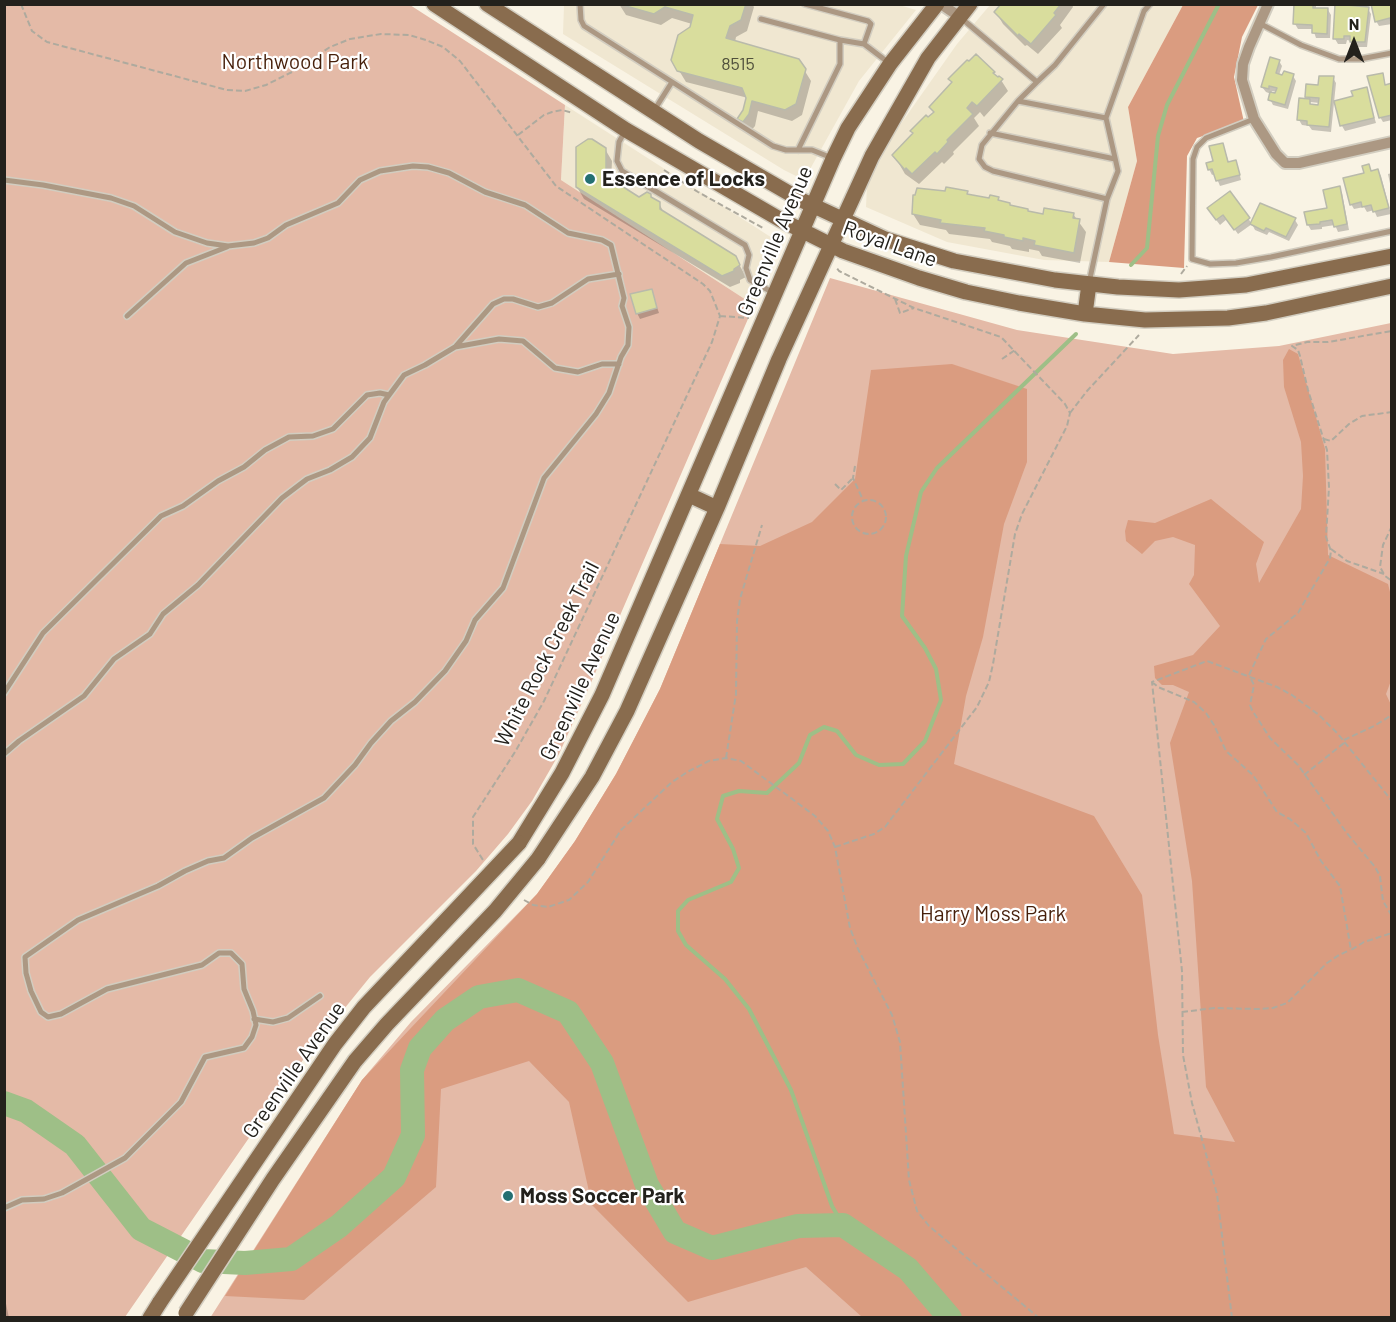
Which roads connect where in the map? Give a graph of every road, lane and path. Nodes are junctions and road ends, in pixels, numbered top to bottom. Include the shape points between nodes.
1 (21, 4) edge
2 (434, 4) edge
3 (487, 4) edge
4 (580, 4) edge
5 (805, 4) edge
6 (939, 4) edge
7 (970, 4) edge
8 (1104, 4) edge
9 (1150, 4) edge
10 (1268, 4) edge
11 (960, 17) junction
12 (761, 19) dead end
13 (1259, 23) junction
14 (840, 40) junction
15 (864, 44) junction
16 (1392, 53) edge
17 (890, 64) junction
18 (672, 82) junction
19 (1037, 82) junction
20 (1018, 101) junction
21 (653, 111) junction
22 (573, 113) dead end
23 (1106, 118) junction
24 (1254, 119) junction
25 (626, 130) junction
26 (990, 133) junction
27 (518, 135) junction
28 (1392, 142) edge
29 (798, 150) junction
30 (833, 159) junction
31 (1115, 159) junction
32 (4, 180) edge
33 (1107, 199) junction
34 (813, 207) junction
35 (842, 220) junction
36 (801, 231) junction
37 (1392, 231) edge
38 (831, 245) junction
39 (228, 246) junction
40 (1392, 256) edge
41 (836, 266) dead end
42 (619, 273) junction
43 (1089, 284) junction
44 (1392, 286) edge
45 (775, 293) junction
46 (895, 299) junction
47 (914, 308) junction
48 (1085, 314) junction
49 (127, 316) dead end
50 (720, 316) junction
51 (750, 319) dead end
52 (1392, 331) edge
53 (1142, 332) dead end
54 (455, 347) junction
55 (1015, 350) junction
56 (1002, 360) dead end
57 (619, 364) junction
58 (389, 395) junction
59 (1392, 412) edge
60 (1070, 413) junction
61 (1324, 439) junction
62 (1331, 441) junction
63 (1327, 450) junction
64 (855, 466) dead end
65 (854, 478) junction
66 (835, 484) dead end
67 (689, 495) junction
68 (864, 501) junction
69 (717, 508) junction
70 (762, 525) dead end
71 (1392, 526) edge
72 (1330, 549) junction
73 (1384, 574) junction
74 (1392, 580) edge
75 (1249, 677) junction
76 (1152, 682) junction
77 (4, 693) edge
78 (1392, 715) edge
79 (1344, 741) junction
80 (4, 754) edge
81 (726, 758) junction
82 (1304, 775) junction
83 (1392, 801) edge
84 (835, 847) junction
85 (487, 864) dead end
86 (524, 900) dead end
87 (1392, 916) edge
88 (1392, 933) edge
89 (1351, 950) junction
90 (320, 996) dead end
91 (1182, 1012) junction
92 (254, 1019) junction
93 (4, 1208) edge
94 (184, 1315) edge
95 (150, 1317) edge
96 (1039, 1317) edge
97 (1232, 1317) edge

1 - 27 path via 32,31 47,42 227,90 245,91 266,85 330,46 350,39 408,35 443,47 460,61
2 - 25 main road, Royal Lane
3 - 21 main road, Royal Lane
4 - 18 lane via 584,26
5 - 15 lane via 868,21 871,24
6 - 11 street
6 - 17 main road, Greenville Avenue
7 - 11 main road
8 - 19 lane
9 - 23 lane via 1144,11
10 - 13 street
11 - 19 lane
11 - 35 main road via 928,58 900,105
12 - 14 lane
13 - 16 lane via 1339,59
13 - 24 street via 1243,64 1242,80
14 - 15 lane
14 - 29 lane via 840,64
15 - 17 lane
17 - 30 main road, Greenville Avenue via 848,128
18 - 21 lane
18 - 29 lane via 773,146
19 - 20 lane
20 - 23 lane
20 - 26 lane
21 - 34 main road, Royal Lane
22 - 27 path via 562,110 544,115
23 - 31 lane
24 - 28 street via 1285,163
24 - 37 lane via 1206,138 1197,147 1192,159 1192,259 1210,264 1236,263
25 - 36 main road, Royal Lane
25 - 45 lane via 616,161 622,171 745,245 750,280
26 - 31 lane
26 - 33 lane via 979,159 985,167
27 - 50 path via 556,186 703,284
29 - 30 lane via 812,150
30 - 34 main road, Greenville Avenue
31 - 33 lane via 1118,171
32 - 39 lane via 111,198 134,206 175,232
33 - 43 lane
34 - 35 main road, Royal Lane
34 - 36 main road, Greenville Avenue
35 - 38 main road
35 - 43 main road, Royal Lane via 885,239 954,261
36 - 38 main road, Royal Lane
36 - 45 main road, Greenville Avenue
38 - 48 main road, Royal Lane via 886,268 966,292
38 - 69 main road
39 - 42 lane via 268,238 286,225 338,202 360,180 380,171 428,167 525,205 568,234 611,245
39 - 49 lane via 186,263
40 - 43 main road, Royal Lane via 1246,285 1179,290
41 - 46 path via 838,271
42 - 54 lane via 588,279 552,303 538,307 513,298 504,299 493,304
42 - 57 lane via 622,306 629,327 628,345
43 - 48 main road
44 - 48 main road, Royal Lane via 1228,318 1145,320
45 - 67 main road, Greenville Avenue
46 - 47 path
46 - 47 path via 900,313
47 - 55 path via 990,332
50 - 51 path
50 - 85 path, White Rock Creek Trail via 712,342 544,701 473,817 473,844
52 - 61 path via 1292,346 1298,350
53 - 60 path
54 - 57 lane via 507,339 523,341 555,368 578,372 602,364
54 - 58 lane via 404,375
55 - 56 path
55 - 60 path
57 - 92 lane via 601,407 544,478 503,588 475,620 445,671 391,721 324,798 224,858 78,920 25,957 31,991 41,1012 48,1017 107,989 202,965 219,953 231,953 242,964 244,989
58 - 77 lane via 367,395 333,429 289,438 265,450 183,506 161,516 43,633
58 - 80 lane via 370,438 351,457 307,479 282,498 198,585 164,614 150,634 114,659 84,696
59 - 62 path via 1356,419
60 - 84 path via 1015,534 993,664 977,707 885,827
61 - 62 path
61 - 63 path
62 - 63 path
63 - 72 path via 1326,537
64 - 65 path
65 - 66 path via 841,490
65 - 68 path
67 - 69 main road
67 - 95 main road, Greenville Avenue, bridge via 582,735 519,843 364,1007 335,1044
68 - 68 path via 854,510 854,524 864,534 878,532 886,521 886,513 871,500
69 - 94 main road, bridge via 614,738 538,859 495,911 355,1061
70 - 81 path via 740,599 736,694
71 - 73 path via 1383,545 1380,567
72 - 73 path via 1347,561
72 - 75 path via 1330,558 1298,613 1266,639
73 - 74 path
75 - 76 path via 1207,661
75 - 79 path via 1277,687 1307,705
75 - 82 path via 1254,685 1252,710 1270,738 1288,753
76 - 89 path via 1194,702 1206,713 1226,751 1253,775 1277,812 1306,833 1340,886
76 - 91 path via 1182,971
78 - 79 path
79 - 82 path
79 - 83 path
81 - 84 path via 754,769 815,816
81 - 86 path via 709,761 672,782 621,830 588,882 569,900 548,907
82 - 87 path via 1378,871 1383,901
84 - 96 path via 850,928 892,1014 900,1042 909,1180 917,1210 929,1226
88 - 89 path
89 - 91 path via 1327,963 1287,1003 1273,1008
90 - 92 lane via 288,1018 273,1022
91 - 97 path via 1183,1055 1217,1194
92 - 93 lane via 252,1037 244,1048 205,1057 181,1102 124,1158 62,1193 22,1200

